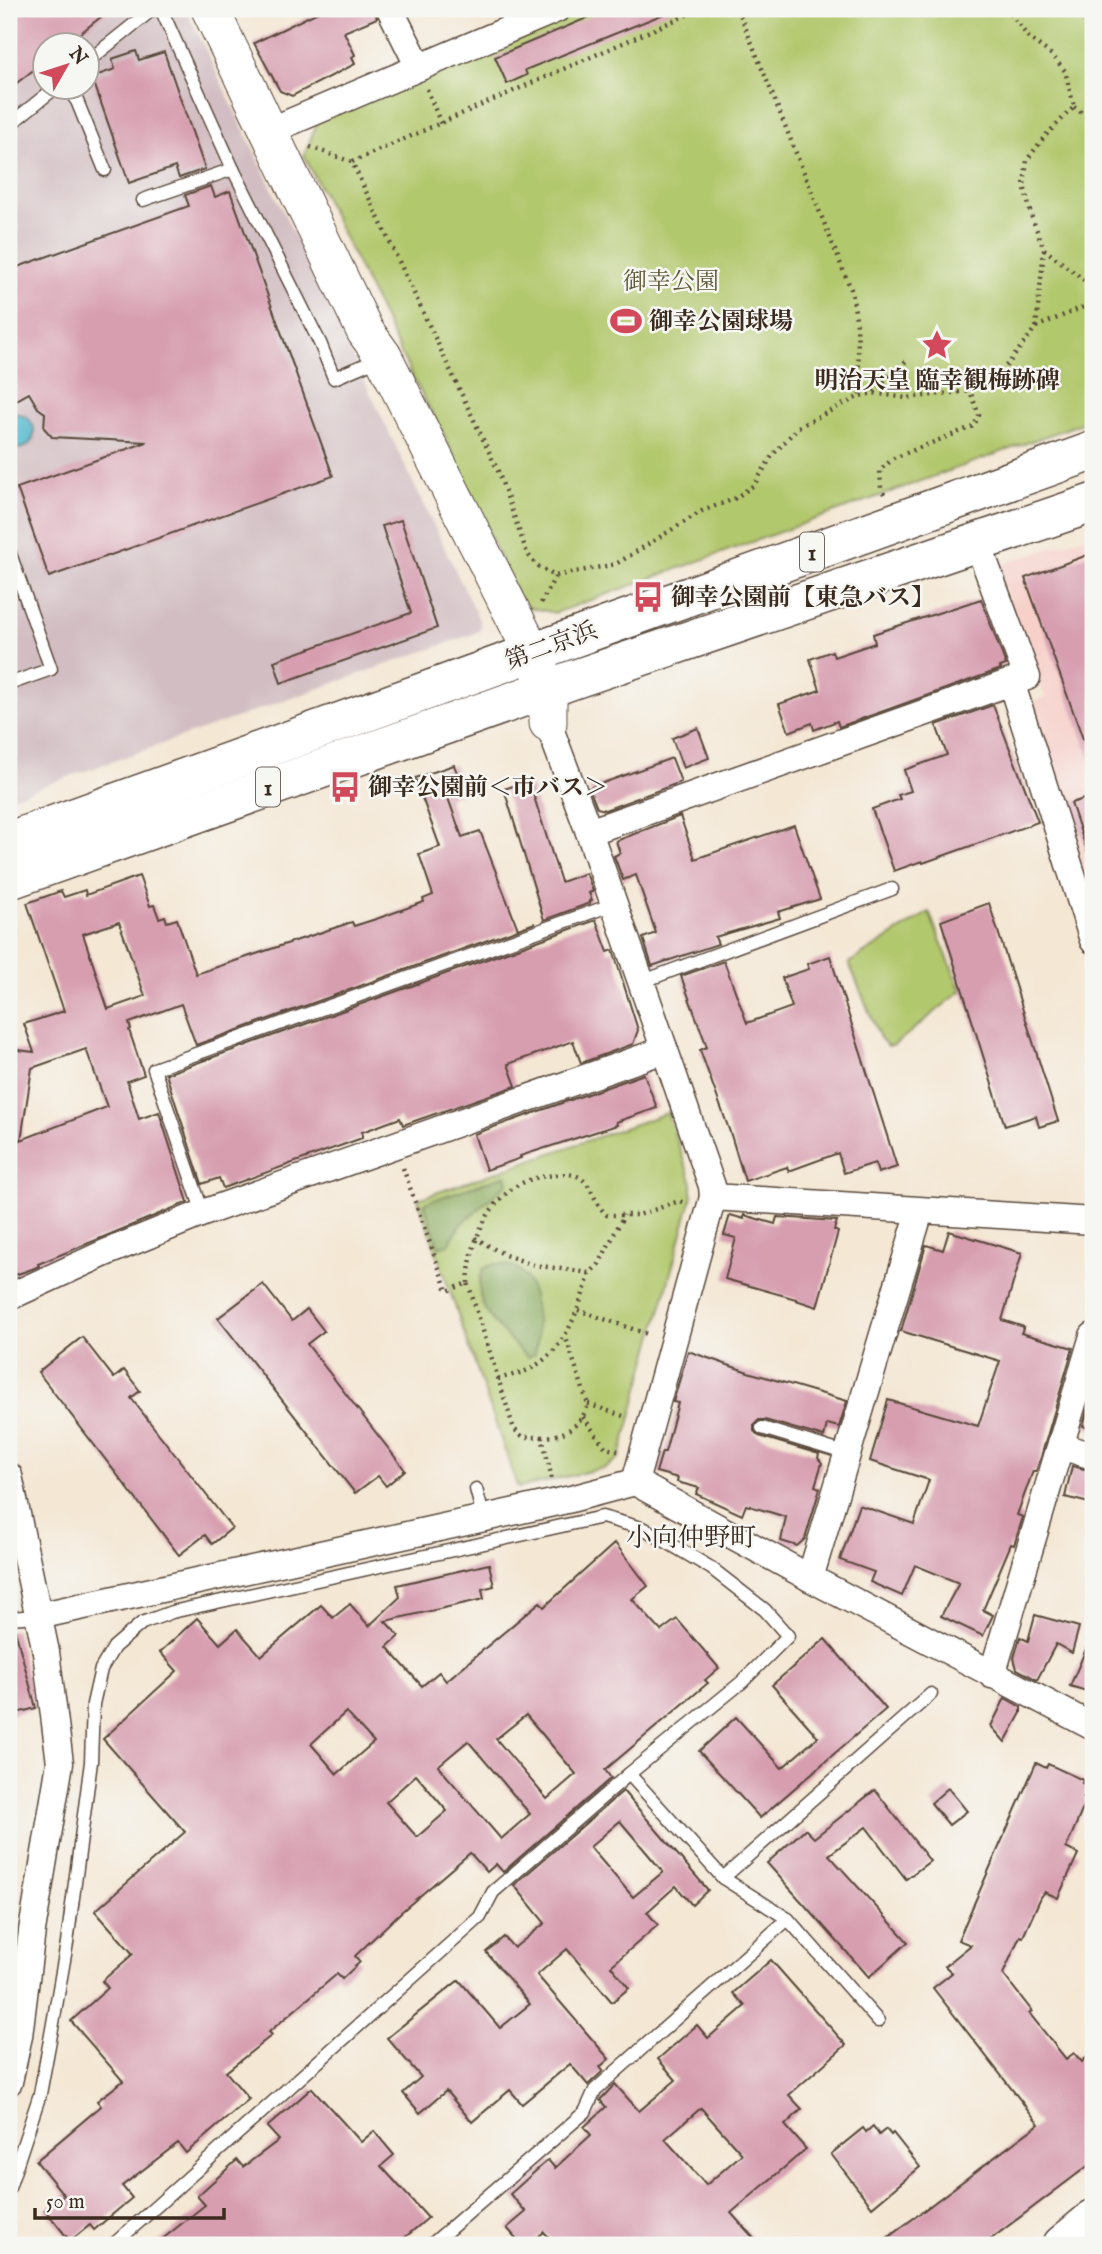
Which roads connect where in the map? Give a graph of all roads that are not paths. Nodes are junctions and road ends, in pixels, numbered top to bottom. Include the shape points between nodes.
1 (153, 9) edge
2 (161, 9) edge
3 (209, 9) edge
4 (390, 9) edge
5 (557, 9) edge
6 (102, 50) edge
7 (419, 68) junction
8 (38, 102) edge
9 (77, 102) edge
10 (9, 125) edge
11 (267, 132) junction
12 (233, 169) junction
13 (104, 170) dead end
14 (143, 200) dead end
15 (367, 347) junction
16 (1093, 451) edge
17 (1093, 503) edge
18 (978, 544) junction
19 (9, 551) edge
20 (522, 656) junction
21 (1011, 682) junction
22 (9, 684) edge
23 (541, 703) junction
24 (589, 832) junction
25 (9, 841) edge
26 (9, 880) edge
27 (892, 889) dead end
28 (614, 904) junction
29 (1093, 940) edge
30 (641, 982) junction
31 (664, 1050) junction
32 (704, 1202) junction
33 (920, 1211) junction
34 (203, 1213) junction
35 (1093, 1222) edge
36 (9, 1297) edge
37 (1093, 1336) edge
38 (762, 1428) dead end
39 (1061, 1446) junction
40 (848, 1454) junction
41 (1093, 1456) edge
42 (9, 1476) edge
43 (635, 1482) junction
44 (476, 1489) dead end
45 (484, 1519) junction
46 (810, 1578) junction
47 (38, 1616) junction
48 (9, 1618) edge
49 (992, 1675) junction
50 (931, 1694) dead end
51 (1093, 1727) edge
52 (629, 1774) junction
53 (723, 1878) junction
54 (788, 1919) junction
55 (878, 2021) dead end
56 (9, 2082) edge
57 (9, 2188) edge
58 (1093, 2218) edge
59 (113, 2245) edge
60 (431, 2245) edge
61 (1062, 2245) edge

1 - 6 lane
2 - 12 lane
3 - 11 street
4 - 7 street
5 - 7 street
7 - 11 street
8 - 10 lane
9 - 13 lane
11 - 15 street
12 - 14 lane
12 - 15 lane via 334,379
15 - 20 street via 383,356
16 - 20 main road, 第二京浜 / 1
17 - 18 main road, 第二京浜 / 1
18 - 21 street via 1027,677
18 - 23 main road, 第二京浜 / 1
19 - 22 lane via 51,669
20 - 23 street
20 - 25 main road, 第二京浜 / 1
21 - 24 street
21 - 29 street
23 - 24 street
23 - 26 main road, 第二京浜 / 1
24 - 28 street
27 - 30 lane
28 - 30 street
28 - 34 lane via 154,1069
30 - 31 street
31 - 32 street via 710,1174
31 - 34 street
32 - 33 street
32 - 43 street
33 - 35 street
33 - 40 street
34 - 36 street
37 - 39 street
38 - 40 lane
39 - 41 street
39 - 49 street
40 - 46 street
42 - 47 street
43 - 45 street
43 - 46 street
44 - 45 lane
45 - 47 street
46 - 49 street
47 - 48 lane
47 - 56 street via 60,1763
49 - 51 street
50 - 53 lane
52 - 53 lane
52 - 57 lane via 742,1682 788,1636 765,1611 711,1568 645,1528 602,1517 172,1612 142,1623 114,1647 101,1669 95,1693 91,1762 67,1943 40,2094
52 - 59 lane via 493,1892 480,1917
53 - 54 lane
54 - 55 lane
54 - 60 lane via 595,2090 585,2112
58 - 61 main road

